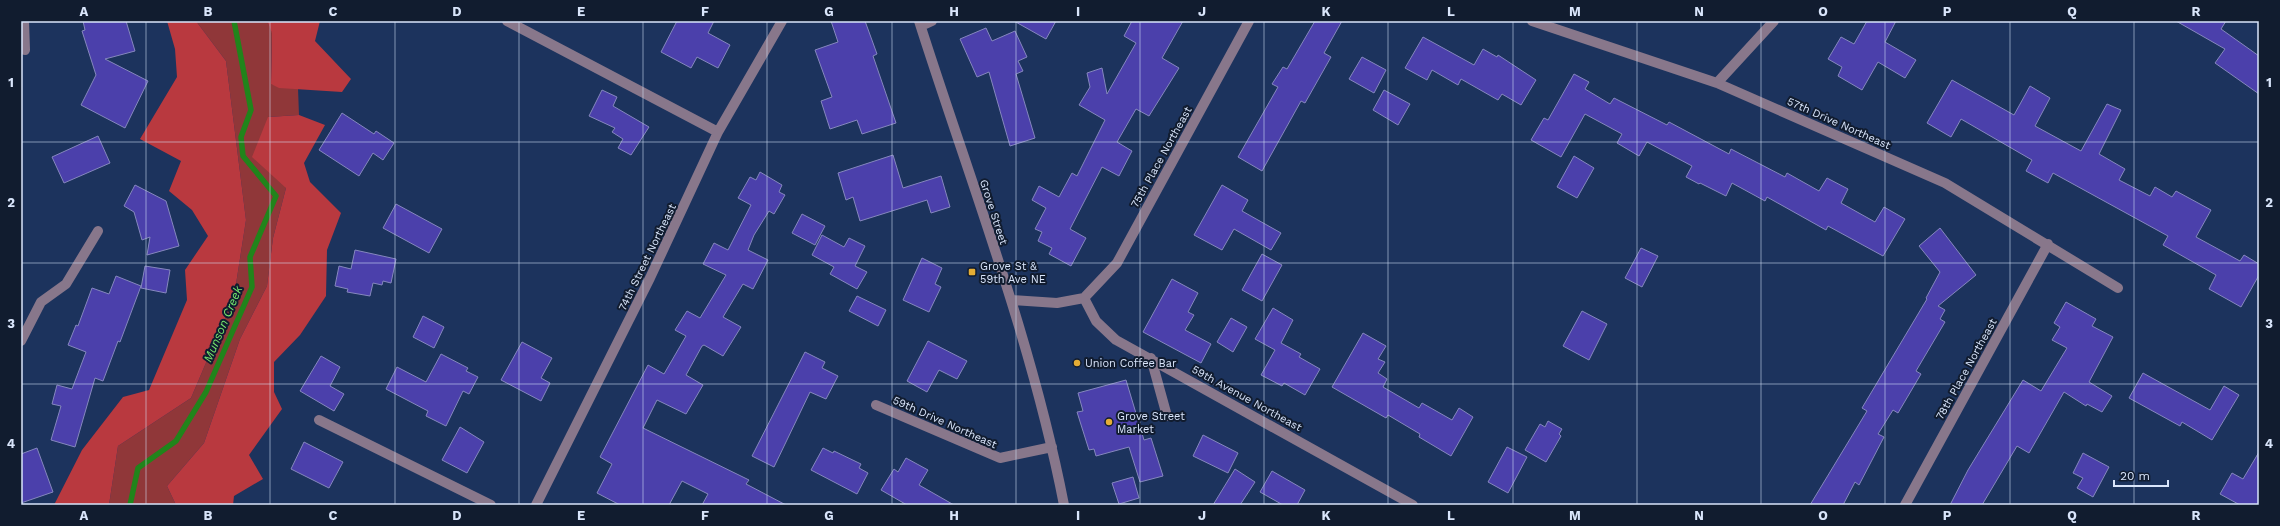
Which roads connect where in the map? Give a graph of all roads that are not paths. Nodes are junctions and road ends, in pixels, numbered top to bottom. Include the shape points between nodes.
1 (24, 21) edge
2 (507, 21) edge
3 (782, 21) edge
4 (932, 21) edge
5 (1250, 21) edge
6 (1532, 21) edge
7 (1774, 21) edge
8 (920, 23) edge
9 (25, 50) dead end
10 (1717, 82) junction
11 (718, 132) junction
12 (98, 231) dead end
13 (2048, 244) junction
14 (2118, 288) dead end
15 (1084, 298) junction
16 (1011, 300) junction
17 (21, 341) edge
18 (1151, 358) junction
19 (876, 405) dead end
20 (1167, 416) dead end
21 (319, 420) dead end
22 (1052, 447) junction
23 (491, 505) edge
24 (536, 505) edge
25 (1064, 505) edge
26 (1414, 505) edge
27 (1905, 505) edge

1 - 9 street
2 - 11 street
3 - 11 street, 74th Street Northeast
4 - 8 street
5 - 15 street, 75th Place Northeast via 1117,262
6 - 10 street, 57th Drive Northeast
7 - 10 street
8 - 16 street, Grove Street
10 - 13 street, 57th Drive Northeast via 1945,183
11 - 24 street, 74th Street Northeast via 650,278
12 - 17 street via 66,284 41,302
13 - 14 street, 57th Drive Northeast
13 - 27 street, 78th Place Northeast
15 - 16 street via 1057,303
15 - 18 street, 59th Avenue Northeast via 1096,321 1116,340
16 - 22 street, Grove Street
18 - 20 street
18 - 26 street, 59th Avenue Northeast
19 - 22 street, 59th Drive Northeast via 1000,458
21 - 23 street
22 - 25 street, Grove Street

